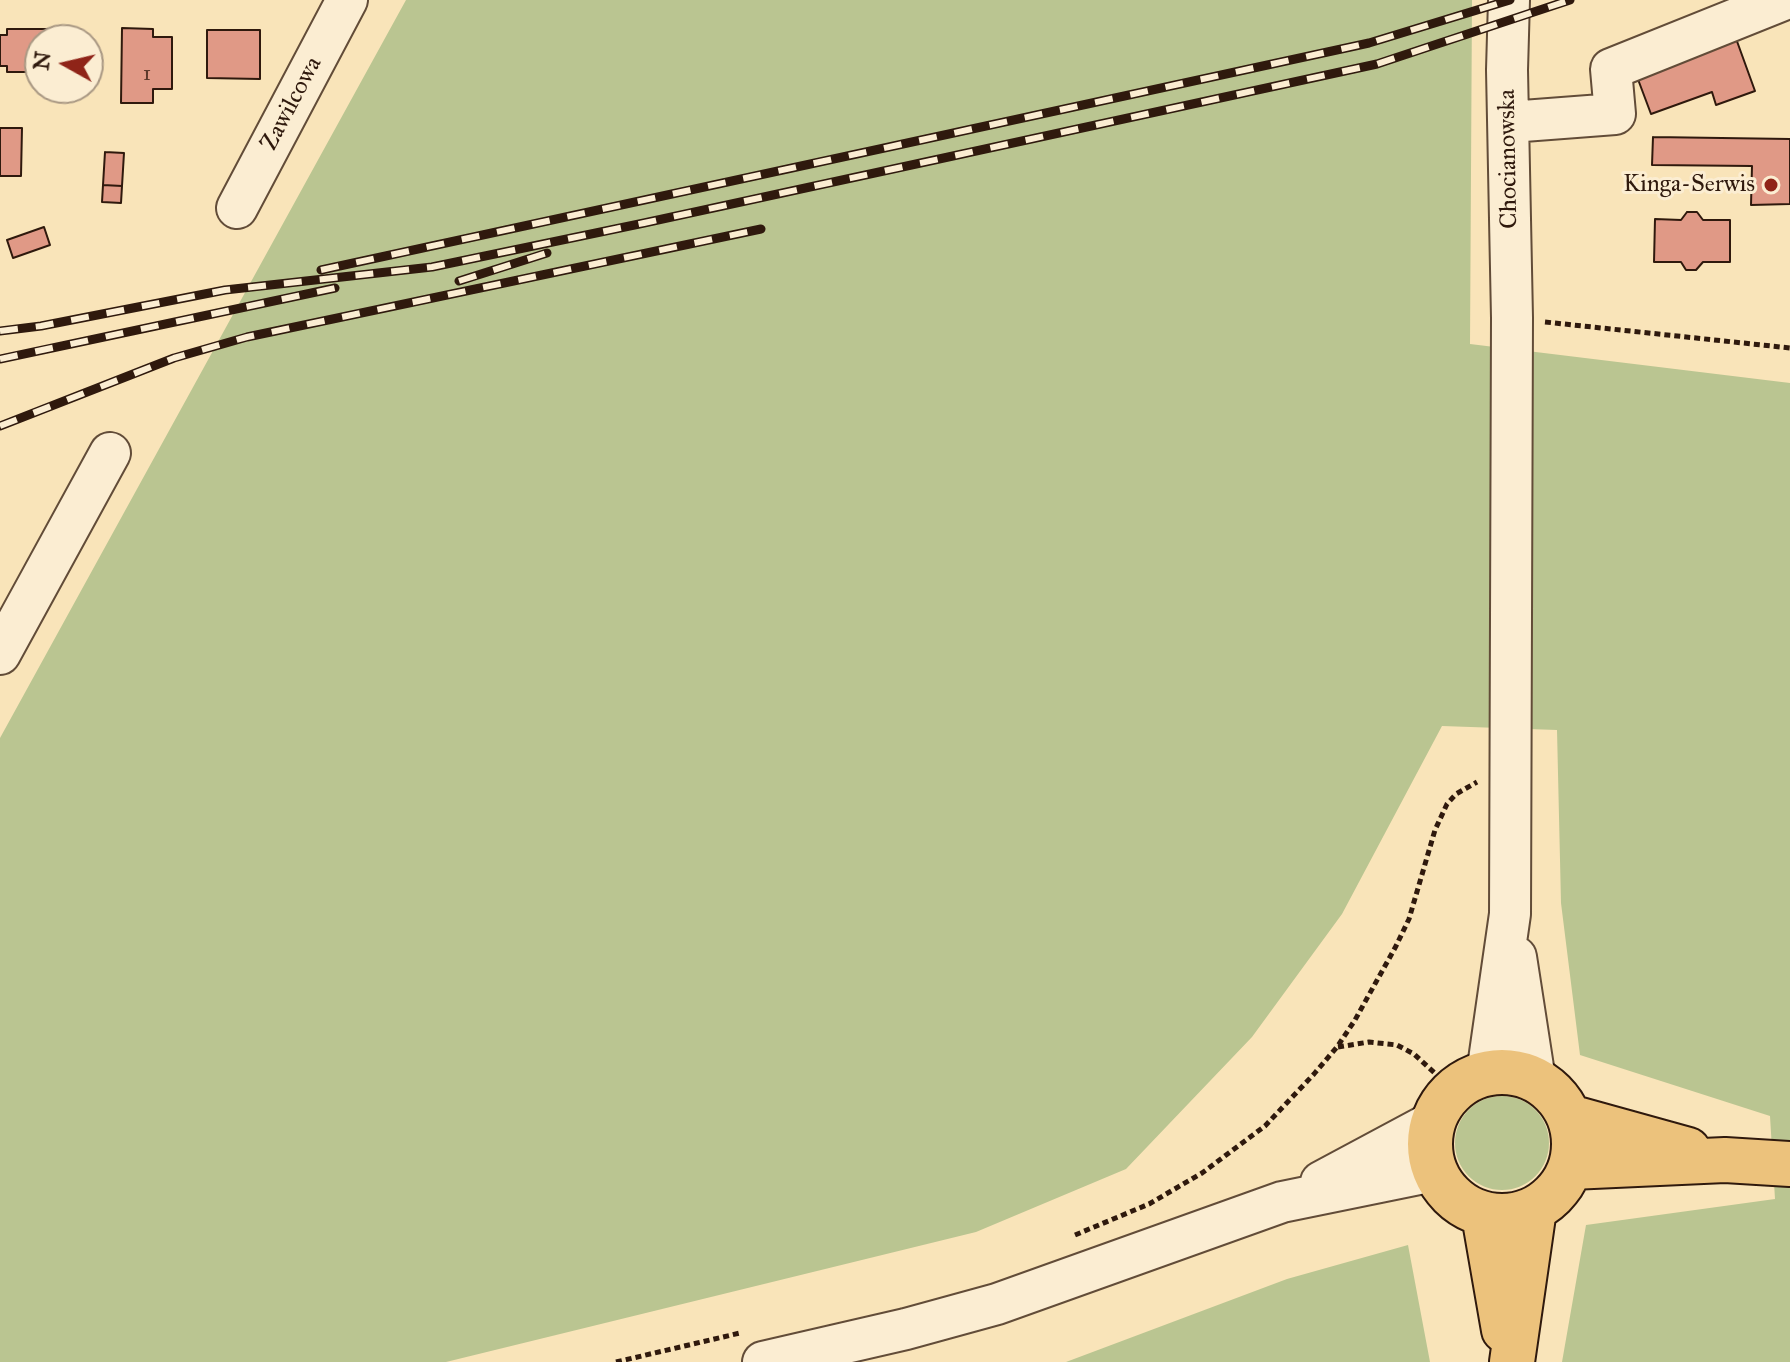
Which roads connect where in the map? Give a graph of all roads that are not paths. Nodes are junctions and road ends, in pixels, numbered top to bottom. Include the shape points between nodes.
1 (347, 0) edge
2 (1509, 0) edge
3 (1783, 0) edge
4 (1510, 122) junction
5 (237, 208) dead end
6 (110, 453) dead end
7 (0, 654) edge
8 (1510, 914) junction
9 (1535, 1080) junction
10 (1457, 1095) junction
11 (1569, 1117) junction
12 (1725, 1160) junction
13 (1790, 1164) edge
14 (1571, 1167) junction
15 (1434, 1171) junction
16 (1282, 1202) junction
17 (1534, 1209) junction
18 (1484, 1215) junction
19 (756, 1346) edge
20 (1511, 1362) edge

1 - 5 street, Zawilcowa
2 - 4 street, Chocianowska
3 - 4 street via 1611,69 1615,114
4 - 8 street, Chocianowska
6 - 7 street
8 - 9 street
8 - 10 street
9 - 10 main road via 1512,1072
9 - 11 main road via 1555,1095
10 - 15 main road via 1429,1147
10 - 16 street
11 - 12 main road
11 - 14 main road via 1574,1141
12 - 13 main road
12 - 14 main road
14 - 17 main road via 1550,1198
15 - 16 street
15 - 18 main road via 1463,1206
16 - 19 street via 997,1304 906,1329
17 - 18 main road via 1510,1217
17 - 20 main road
18 - 20 main road

